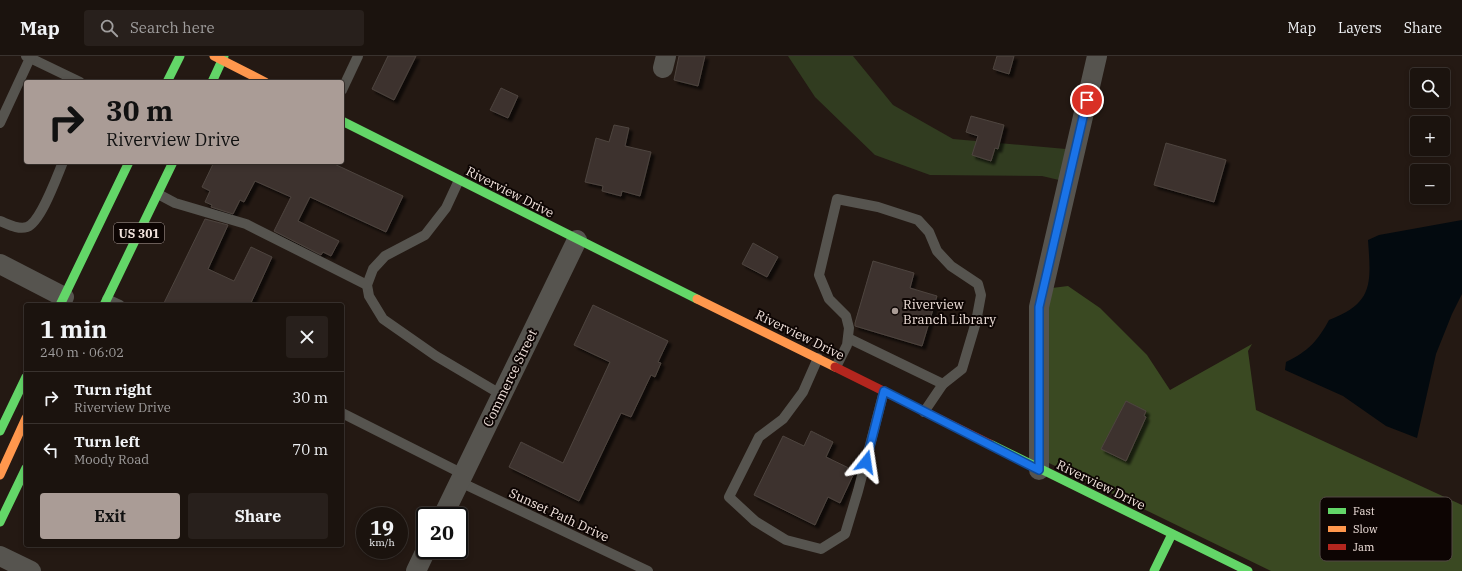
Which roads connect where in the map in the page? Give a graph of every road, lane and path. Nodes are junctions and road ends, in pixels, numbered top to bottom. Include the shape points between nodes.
1 (180, 56) edge
2 (358, 56) edge
3 (1097, 56) edge
4 (30, 57) edge
5 (220, 57) edge
6 (76, 80) edge
7 (168, 80) edge
8 (213, 80) edge
9 (261, 80) edge
10 (344, 86) edge
11 (344, 122) edge
12 (0, 123) edge
13 (62, 164) edge
14 (128, 164) edge
15 (172, 164) edge
16 (459, 180) junction
17 (158, 194) junction
18 (0, 221) edge
19 (577, 240) junction
20 (0, 264) edge
21 (367, 285) junction
22 (62, 301) edge
23 (106, 302) edge
24 (848, 338) junction
25 (818, 358) junction
26 (836, 367) junction
27 (24, 381) edge
28 (943, 384) junction
29 (884, 391) junction
30 (502, 395) junction
31 (924, 412) junction
32 (344, 414) edge
33 (24, 422) edge
34 (0, 431) edge
35 (1039, 470) junction
36 (24, 472) edge
37 (0, 474) edge
38 (462, 478) junction
39 (448, 507) edge
40 (0, 522) edge
41 (1172, 534) junction
42 (0, 556) edge
43 (422, 559) edge
44 (31, 571) edge
45 (416, 571) edge
46 (648, 571) edge
47 (1154, 571) edge
48 (1248, 571) edge

1 - 7 street
2 - 10 lane
3 - 35 street via 1039,307
4 - 6 lane
4 - 12 lane
5 - 8 street
5 - 9 street
11 - 16 street, Riverview Drive
13 - 18 lane via 37,219 28,226 18,228
14 - 22 street, US 301
15 - 17 street, US 301
16 - 19 street, Riverview Drive
16 - 21 lane via 446,208 425,235 385,256 373,269
17 - 21 lane via 175,203 246,224
17 - 23 street, US 301
19 - 25 street, Riverview Drive
19 - 30 street, Commerce Street
20 - 22 street
21 - 30 lane via 369,296 383,318 436,356
24 - 26 lane
24 - 28 lane
24 - 28 lane via 846,316 829,299 819,276 837,199 878,207 918,220 929,232 937,251 951,266 978,284 981,295 978,314 962,368
25 - 26 street, Riverview Drive
25 - 29 lane via 803,392 783,419 759,437 729,497 755,521 786,540 821,549 844,534
26 - 29 street, Riverview Drive
27 - 34 street
28 - 31 lane
29 - 31 street, Riverview Drive
30 - 38 street, Commerce Street
31 - 35 street, Riverview Drive
32 - 38 lane, Sunset Path Drive
33 - 37 street
35 - 41 street, Riverview Drive
36 - 40 street
38 - 39 street, Commerce Street
38 - 46 lane, Sunset Path Drive
41 - 47 street
41 - 48 street, Riverview Drive
42 - 44 street
43 - 45 street

